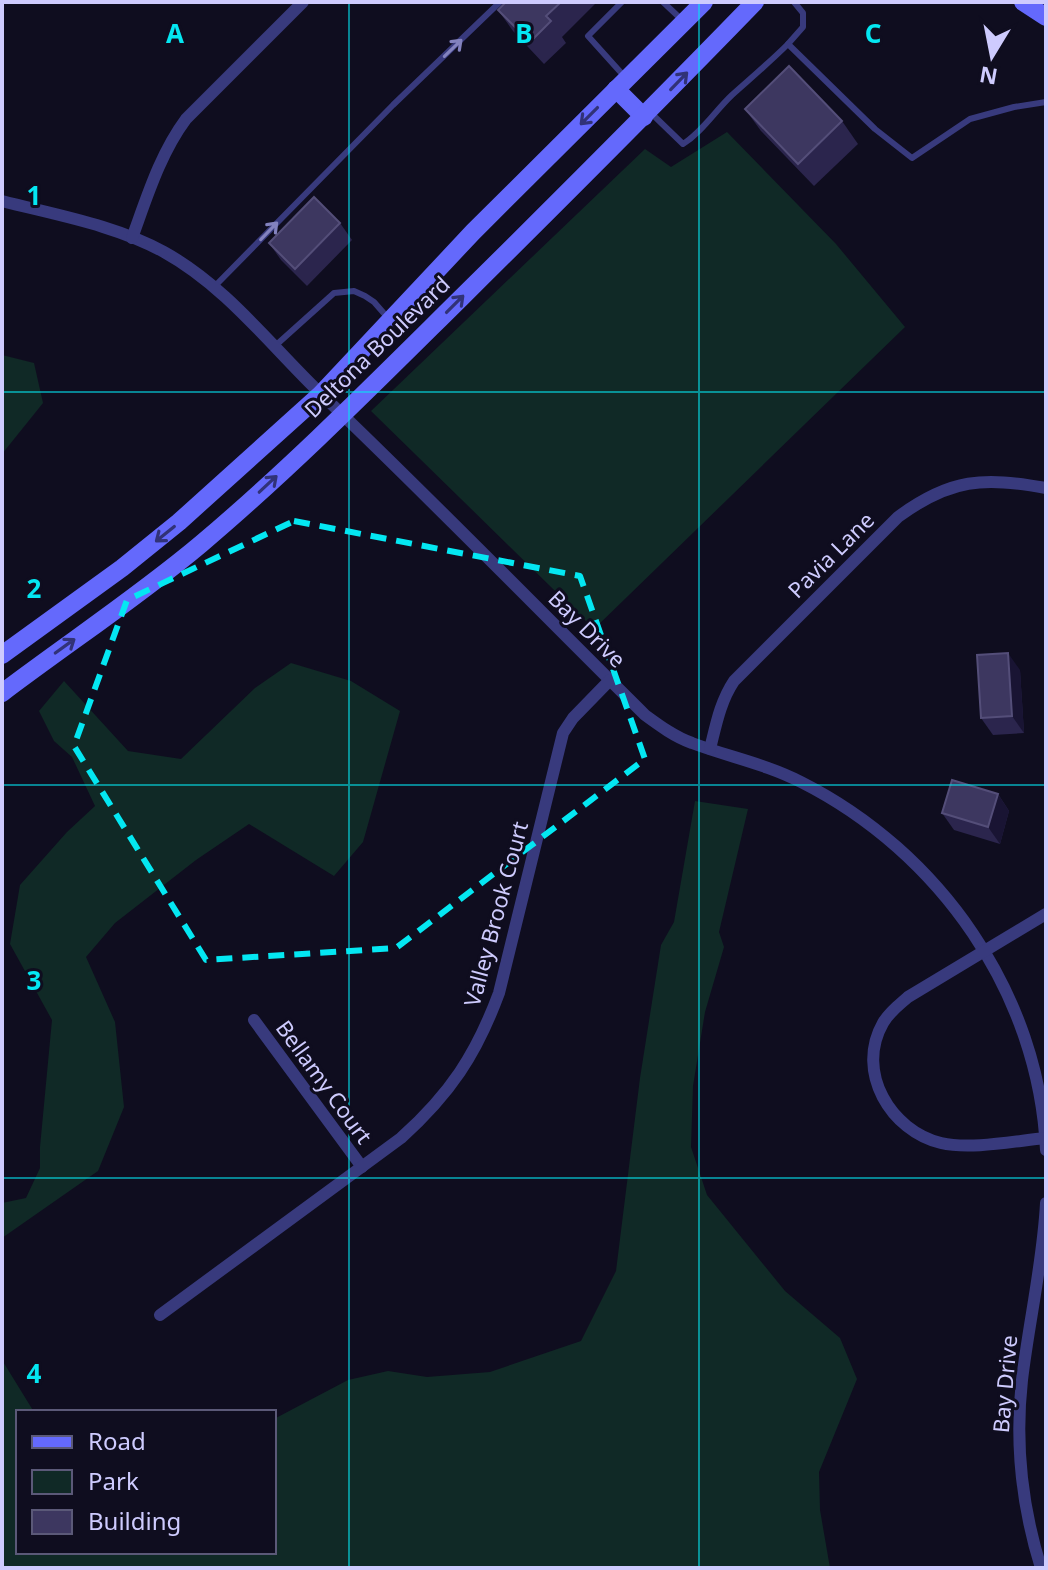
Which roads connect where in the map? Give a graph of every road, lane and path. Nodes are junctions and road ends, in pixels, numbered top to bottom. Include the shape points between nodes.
1 (303, 2) edge
2 (500, 2) edge
3 (622, 2) edge
4 (663, 2) edge
5 (704, 2) edge
6 (755, 2) edge
7 (794, 2) edge
8 (1023, 2) edge
9 (1046, 17) edge
10 (684, 22) junction
11 (788, 44) junction
12 (621, 84) junction
13 (1046, 102) edge
14 (646, 114) junction
15 (2, 201) edge
16 (132, 238) junction
17 (214, 287) junction
18 (391, 321) junction
19 (275, 346) junction
20 (321, 394) junction
21 (343, 414) junction
22 (1046, 488) edge
23 (2, 655) edge
24 (610, 680) junction
25 (2, 693) edge
26 (710, 749) junction
27 (1046, 914) edge
28 (985, 951) junction
29 (254, 1020) dead end
30 (1045, 1138) edge
31 (1046, 1150) edge
32 (362, 1167) junction
33 (1046, 1203) edge
34 (160, 1315) dead end
35 (1041, 1568) edge

1 - 16 street via 186,119 163,156
17 -> 2 lane
3 - 12 lane via 588,36
4 - 10 lane
5 - 10 main road, Deltona Boulevard
14 -> 6 main road, Deltona Boulevard
7 - 11 lane via 803,13 803,27
8 - 9 main road
10 - 12 main road, Deltona Boulevard
11 - 13 lane via 912,158 970,119
11 - 14 lane via 683,144
12 - 14 main road
12 -> 18 main road, Deltona Boulevard
21 -> 14 main road, Deltona Boulevard
15 - 16 street, Bay Drive
16 - 17 street, Bay Drive
17 - 19 street, Bay Drive
18 - 19 lane via 365,296 334,293
18 - 20 main road, Deltona Boulevard
19 - 20 street, Bay Drive
20 - 21 street, Bay Drive
20 -> 23 main road, Deltona Boulevard via 179,522
21 - 24 street, Bay Drive
25 -> 21 main road, Deltona Boulevard via 200,545
22 - 26 street, Pavia Lane via 984,481 960,485 898,517 734,681
24 - 26 street, Bay Drive via 667,731
24 - 32 street, Valley Brook Court via 563,733 487,1026 449,1090
26 - 28 street, Bay Drive via 800,781 868,823 930,877
27 - 28 street
28 - 30 street, Bay Drive via 1029,1051
28 - 30 street via 892,1010 873,1056 879,1090 909,1129 944,1144
29 - 32 street, Bellamy Court
30 - 31 street, Bay Drive
32 - 34 street, Valley Brook Court
33 - 35 street, Bay Drive via 1019,1423 1025,1506

